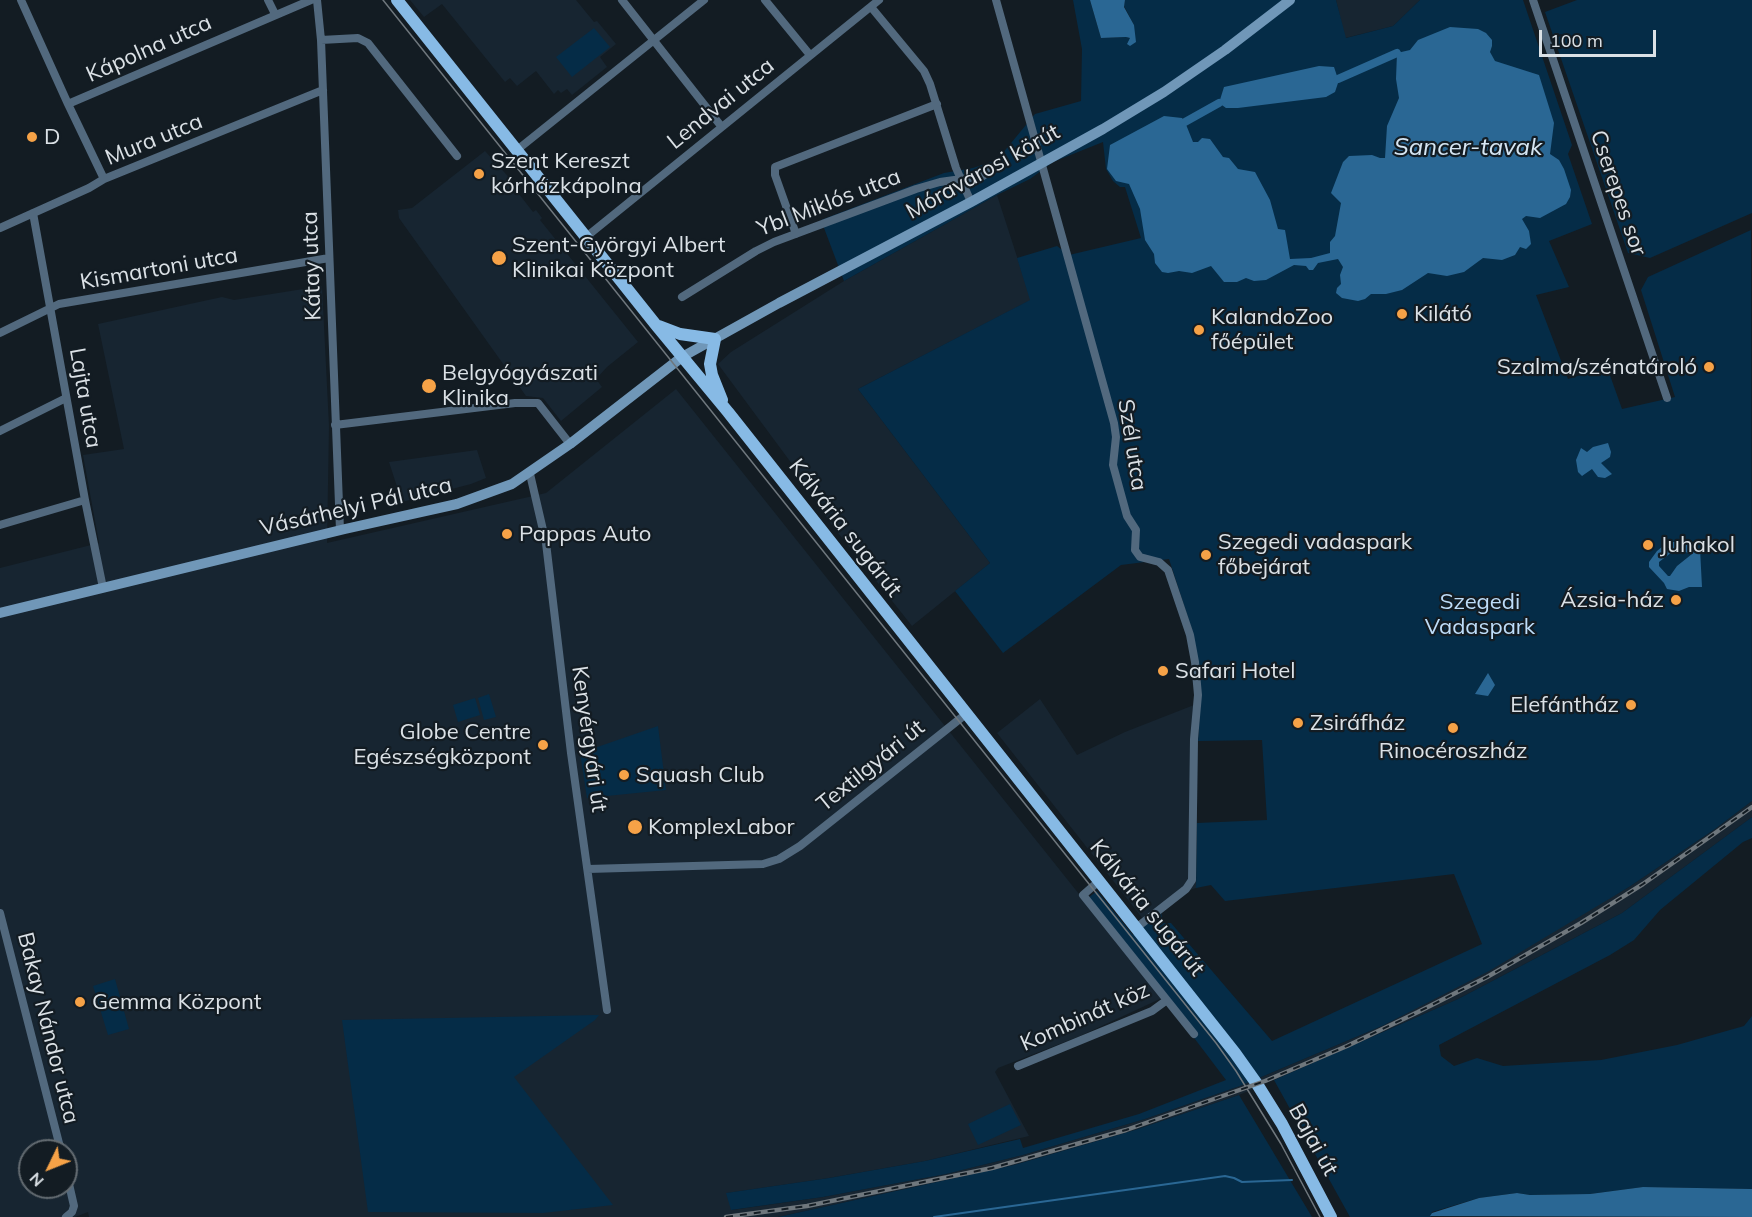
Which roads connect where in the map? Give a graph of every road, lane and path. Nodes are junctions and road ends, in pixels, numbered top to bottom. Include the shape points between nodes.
1 (31, 0) edge
2 (268, 0) edge
3 (311, 0) edge
4 (317, 0) edge
5 (397, 0) edge
6 (622, 0) edge
7 (704, 0) edge
8 (765, 0) edge
9 (879, 0) edge
10 (996, 0) edge
11 (1290, 0) edge
12 (1533, 0) edge
13 (22, 2) edge
14 (871, 7) junction
15 (275, 14) junction
16 (321, 39) junction
17 (653, 41) junction
18 (810, 55) junction
19 (323, 90) junction
20 (68, 104) junction
21 (937, 104) junction
22 (721, 126) junction
23 (517, 150) junction
24 (457, 156) dead end
25 (1042, 163) junction
26 (997, 166) dead end
27 (104, 179) junction
28 (960, 179) junction
29 (970, 202) junction
30 (33, 213) junction
31 (0, 228) edge
32 (796, 234) junction
33 (586, 237) junction
34 (329, 258) junction
35 (682, 297) dead end
36 (51, 307) junction
37 (656, 325) junction
38 (0, 333) edge
39 (715, 339) junction
40 (682, 357) junction
41 (66, 398) junction
42 (1667, 399) dead end
43 (728, 412) junction
44 (335, 424) junction
45 (0, 431) edge
46 (570, 444) junction
47 (530, 474) junction
48 (85, 500) junction
49 (0, 525) edge
50 (340, 530) junction
51 (103, 588) junction
52 (0, 612) edge
53 (966, 714) junction
54 (588, 869) junction
55 (1099, 881) junction
56 (0, 914) edge
57 (1136, 928) junction
58 (1167, 1000) junction
59 (607, 1010) dead end
60 (1194, 1034) dead end
61 (1018, 1066) dead end
62 (1257, 1083) joint
63 (58, 1139) edge
64 (72, 1199) edge
65 (66, 1217) edge
66 (1331, 1217) edge

1 - 13 street
2 - 15 street
3 - 15 street, Kápolna utca
4 - 16 street, Kátay utca
5 - 23 main road, Kálvária sugárút
6 - 17 street
7 - 17 street
8 - 18 street
9 - 14 street, Lendvai utca
10 - 25 street, Szél utca
11 - 25 main road, Móravárosi körút via 1164,92
12 - 42 street, Cserepes sor
13 - 20 street
14 - 18 street, Lendvai utca
14 - 21 street via 924,71
15 - 20 street, Kápolna utca
16 - 19 street, Kátay utca
16 - 24 street via 358,38 368,43
17 - 22 street
17 - 23 street
18 - 22 street, Lendvai utca
19 - 27 street, Mura utca
19 - 34 street, Kátay utca
20 - 27 street
21 - 28 street
21 - 32 street via 775,167
22 - 33 street, Lendvai utca
23 - 33 main road, Kálvária sugárút
25 - 29 main road, Móravárosi körút
25 - 57 street, Szél utca via 1114,423 1113,465 1127,516 1136,530 1135,550 1168,570 1195,662 1198,695 1194,739 1194,875 1190,884
26 - 28 street, Ybl Miklós utca via 983,176
27 - 30 street, Mura utca
28 - 29 street
28 - 32 street, Ybl Miklós utca via 916,189
29 - 39 main road, Móravárosi körút
30 - 31 street, Mura utca
30 - 36 street, Lajta utca
32 - 35 street, Ybl Miklós utca via 756,251
33 - 37 main road, Kálvária sugárút
34 - 36 street, Kismartoni utca
34 - 44 street, Kátay utca
36 - 38 street, Kismartoni utca
36 - 41 street, Lajta utca
37 - 39 main road via 680,334
37 - 40 main road, Kálvária sugárút
39 - 40 main road, Móravárosi körút
39 - 43 main road via 710,364
40 - 43 main road, Kálvária sugárút
40 - 46 main road, Vásárhelyi Pál utca
41 - 45 street
41 - 48 street, Lajta utca
43 - 53 main road, Kálvária sugárút
44 - 46 street via 515,403 538,404
44 - 50 street, Kátay utca
46 - 47 main road, Vásárhelyi Pál utca
47 - 50 main road, Vásárhelyi Pál utca via 457,504
47 - 54 street, Kenyérgyári út via 546,543
48 - 49 street
48 - 51 street, Lajta utca
50 - 51 main road, Vásárhelyi Pál utca
51 - 52 main road, Vásárhelyi Pál utca
53 - 54 street, Textilgyári út via 800,846 774,861
53 - 55 main road, Kálvária sugárút
54 - 59 street, Kenyérgyári út
55 - 57 main road, Kálvária sugárút
55 - 58 street, Kálvária sugárút via 1083,895
56 - 63 street, Bakay Nándor utca
57 - 62 main road, Kálvária sugárút
58 - 60 street, Kálvária sugárút
58 - 61 street, Kombinát köz via 1152,1011
62 - 66 main road, Bajai út
64 - 65 street via 72,1212

